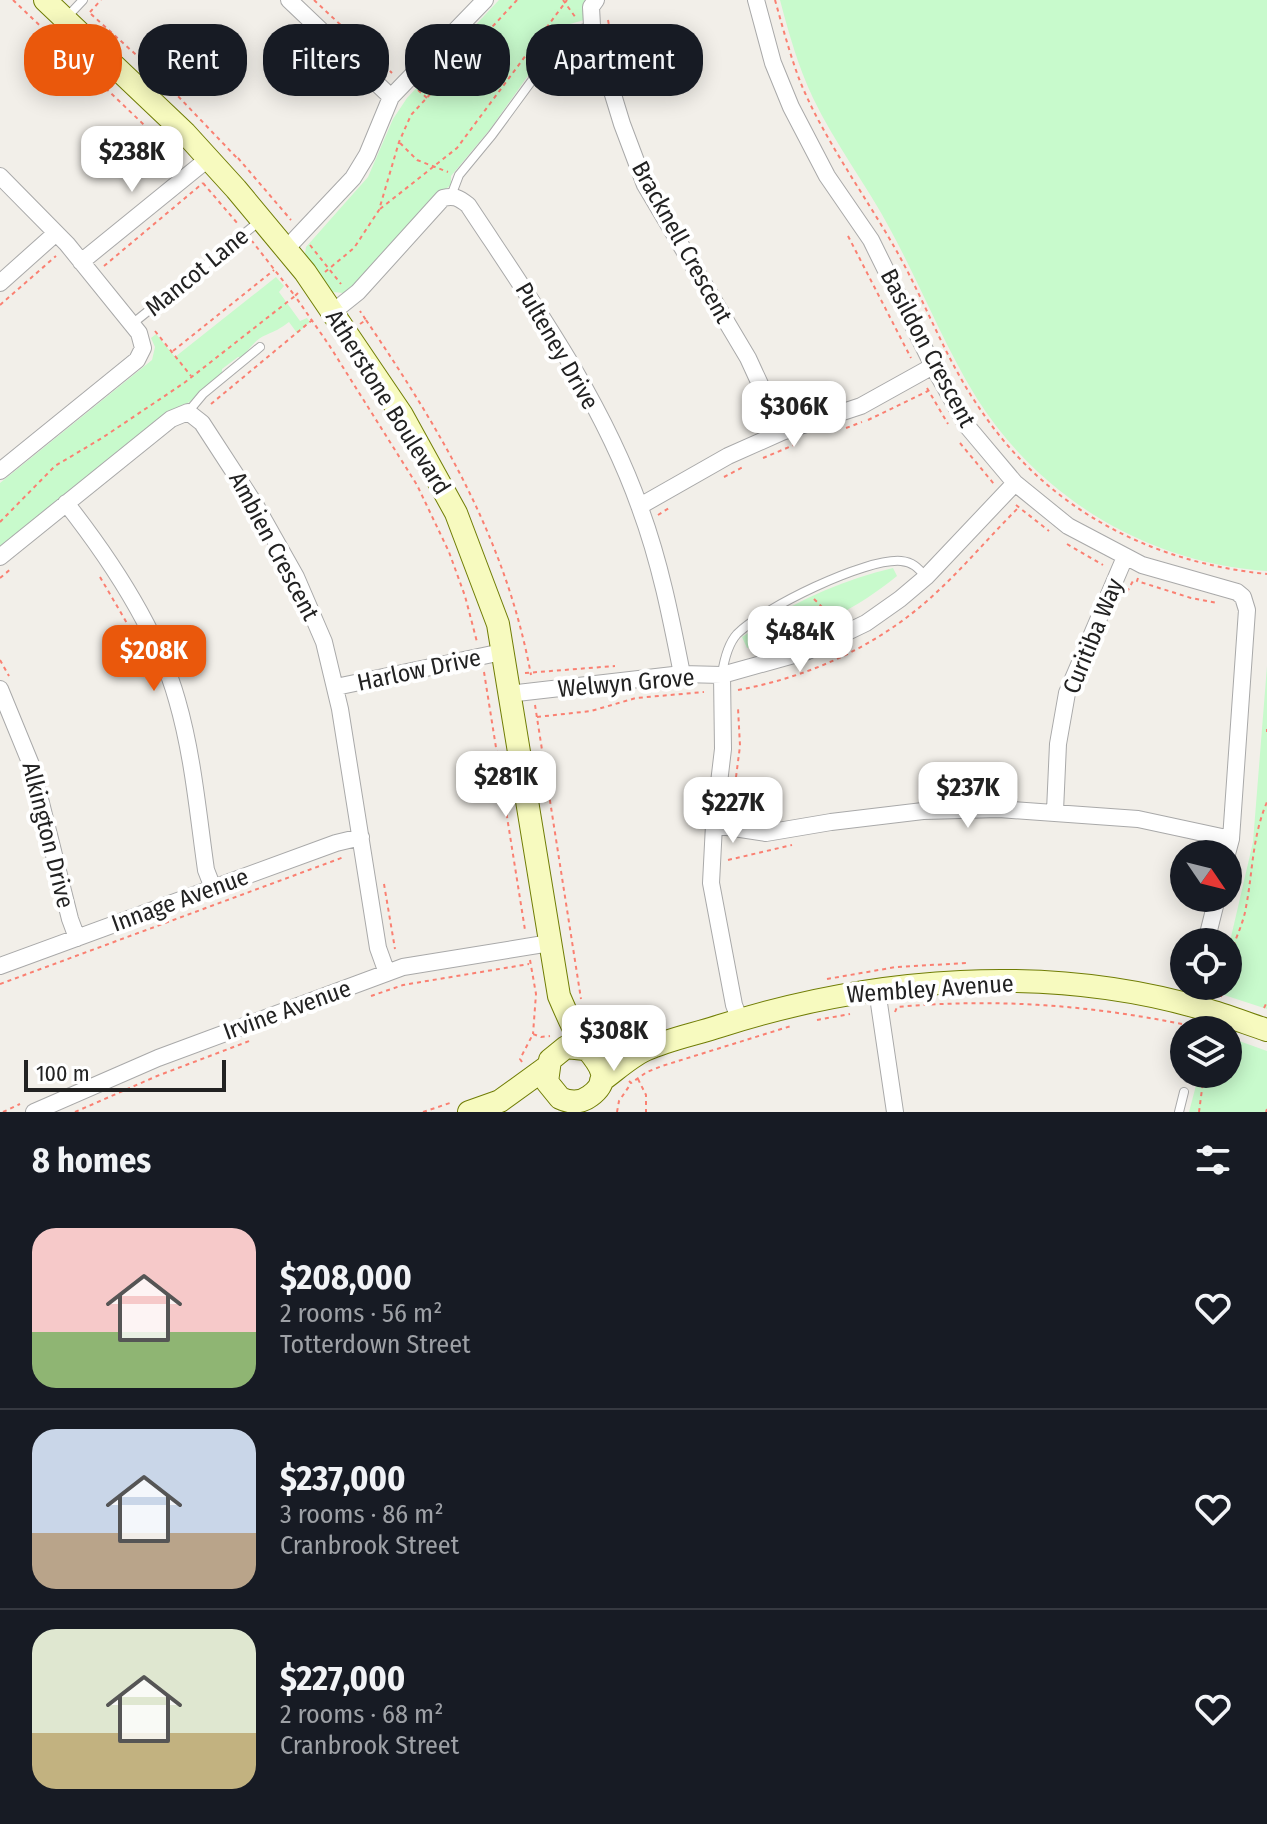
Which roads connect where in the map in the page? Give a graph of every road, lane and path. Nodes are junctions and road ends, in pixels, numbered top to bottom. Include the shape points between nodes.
1 (13, 0) edge
2 (45, 0) edge
3 (83, 0) edge
4 (289, 0) edge
5 (314, 0) edge
6 (485, 0) edge
7 (567, 0) edge
8 (596, 0) edge
9 (756, 0) edge
10 (775, 0) edge
11 (91, 14) dead end
12 (65, 19) junction
13 (314, 24) edge
14 (340, 24) edge
15 (592, 24) edge
16 (389, 70) edge
17 (526, 87) edge
18 (389, 92) edge
19 (389, 93) edge
20 (387, 96) edge
21 (613, 96) edge
22 (237, 158) dead end
23 (201, 171) junction
24 (0, 176) edge
25 (451, 196) junction
26 (379, 210) dead end
27 (254, 226) junction
28 (56, 233) junction
29 (286, 249) junction
30 (56, 256) dead end
31 (81, 262) junction
32 (103, 267) dead end
33 (275, 269) junction
34 (0, 283) edge
35 (0, 305) edge
36 (333, 312) junction
37 (132, 324) junction
38 (260, 347) dead end
39 (172, 352) dead end
40 (933, 366) junction
41 (928, 391) dead end
42 (188, 412) junction
43 (845, 428) dead end
44 (782, 432) junction
45 (796, 444) dead end
46 (759, 460) dead end
47 (747, 465) dead end
48 (0, 471) edge
49 (722, 478) dead end
50 (1015, 483) junction
51 (66, 503) junction
52 (676, 503) dead end
53 (640, 506) junction
54 (657, 516) dead end
55 (0, 522) edge
56 (0, 557) edge
57 (1125, 557) junction
58 (17, 564) dead end
59 (96, 571) dead end
60 (1267, 574) edge
61 (926, 577) junction
62 (0, 578) edge
63 (1134, 579) dead end
64 (1128, 591) dead end
65 (806, 592) junction
66 (132, 632) dead end
67 (828, 641) junction
68 (502, 652) junction
69 (682, 674) junction
70 (722, 675) junction
71 (336, 687) junction
72 (0, 689) edge
73 (704, 692) dead end
74 (508, 694) junction
75 (738, 703) dead end
76 (537, 717) dead end
77 (735, 787) dead end
78 (1267, 802) edge
79 (1055, 811) junction
80 (722, 826) junction
81 (361, 837) junction
82 (1209, 840) edge
83 (1229, 840) edge
84 (795, 844) dead end
85 (350, 858) dead end
86 (726, 860) junction
87 (726, 869) dead end
88 (213, 888) junction
89 (1239, 928) edge
90 (77, 938) junction
91 (550, 943) junction
92 (530, 963) dead end
93 (0, 966) edge
94 (387, 973) junction
95 (360, 983) junction
96 (0, 984) edge
97 (877, 990) junction
98 (559, 996) junction
99 (1267, 1002) edge
100 (897, 1007) dead end
101 (1198, 1012) edge
102 (740, 1020) junction
103 (1266, 1020) edge
104 (258, 1038) dead end
105 (586, 1049) junction
106 (643, 1050) junction
107 (550, 1061) junction
108 (637, 1078) dead end
109 (631, 1083) dead end
110 (599, 1085) junction
111 (1202, 1088) edge
112 (1184, 1092) dead end
113 (500, 1101) junction
114 (568, 1104) edge
115 (33, 1106) edge
116 (3, 1112) edge
117 (75, 1112) edge
118 (469, 1112) edge
119 (598, 1112) edge
120 (617, 1112) edge
121 (646, 1112) edge
122 (895, 1112) edge
123 (1179, 1112) edge
124 (1199, 1112) edge

1 - 23 path
2 - 12 street, Atherstone Boulevard
3 - 12 lane
4 - 13 street
5 - 14 path
6 - 19 street
7 - 26 path via 457,148
8 - 15 street, Bracknell Crescent
9 - 40 street, Basildon Crescent via 791,107 827,176 871,240
10 - 60 path via 798,77 824,129 895,248 978,407 1018,458 1066,500 1118,534 1194,562
11 - 22 path
12 - 23 street, Atherstone Boulevard
16 - 18 path via 396,76
17 - 25 lane via 459,175
20 - 29 street via 367,155 353,178
21 - 44 street, Bracknell Crescent via 645,185 748,358
23 - 27 street, Atherstone Boulevard
23 - 27 path
23 - 31 street
23 - 32 path
24 - 28 street
25 - 36 street via 436,204 358,292
25 - 53 street, Pulteney Drive via 468,205 534,303 577,374
27 - 29 street, Atherstone Boulevard
27 - 33 path
27 - 37 lane, Mancot Lane
28 - 31 street
28 - 34 street
29 - 36 street, Atherstone Boulevard
30 - 35 path
31 - 37 street
33 - 39 path
33 - 55 path via 295,296 184,383 55,466
36 - 68 street, Atherstone Boulevard via 402,415 456,513 498,624
37 - 48 street via 143,348 137,360
38 - 42 lane
40 - 44 street via 861,406
40 - 50 street, Basildon Crescent via 967,426
41 - 43 path
42 - 51 street via 171,419
42 - 71 street, Ambien Crescent via 202,423 238,477 296,577 324,642
44 - 53 street
45 - 46 path
47 - 49 path
50 - 57 street, Basildon Crescent via 1068,526
50 - 61 street, Welwyn Grove
51 - 56 street
51 - 88 street via 128,596 170,678
52 - 54 path
53 - 69 street, Pulteney Drive via 662,575
57 - 79 street, Curitiba Way via 1067,693
57 - 83 street, Basildon Crescent via 1231,590 1246,603
58 - 62 path
59 - 66 path
61 - 65 lane via 915,564 898,561
61 - 67 street, Welwyn Grove via 866,623
63 - 64 path
65 - 67 path via 822,607
65 - 70 lane via 736,635
67 - 70 street, Welwyn Grove
68 - 71 street, Harlow Drive
68 - 74 street, Atherstone Boulevard
69 - 70 street, Welwyn Grove
69 - 74 street, Welwyn Grove
70 - 80 street
71 - 81 street, Ambien Crescent
72 - 90 street, Alkington Drive via 32,767
73 - 76 path via 636,698 591,711
74 - 91 street, Atherstone Boulevard
75 - 77 path
78 - 89 path
79 - 80 street via 923,811 766,833
79 - 82 street via 1138,819
80 - 86 path
80 - 102 street via 711,883
81 - 88 street, Innage Avenue
81 - 94 street, Ambien Crescent via 378,948
84 - 86 path
85 - 96 path
86 - 87 path
88 - 90 street, Innage Avenue
90 - 93 street, Innage Avenue
91 - 94 street, Irvine Avenue
91 - 98 street, Atherstone Boulevard
92 - 95 path via 403,985 366,998
94 - 95 street, Irvine Avenue
95 - 115 street, Irvine Avenue
97 - 101 street, Wembley Avenue via 1036,982 1101,989
97 - 102 street, Wembley Avenue
97 - 122 street
98 - 105 street, Atherstone Boulevard
98 - 107 street, Atherstone Boulevard
99 - 103 path
100 - 101 path via 979,1002
101 - 103 street, Wembley Avenue
102 - 106 street, Wembley Avenue
104 - 117 path
105 - 106 street, Wembley Avenue
105 - 107 street via 566,1047
105 - 110 street via 598,1060
106 - 110 street, Wembley Avenue
107 - 113 street
107 - 114 street via 550,1088
108 - 121 path via 646,1095
109 - 120 path
110 - 114 street via 581,1101
110 - 119 street
111 - 124 path
112 - 123 lane
113 - 114 street
113 - 118 street
115 - 116 path

